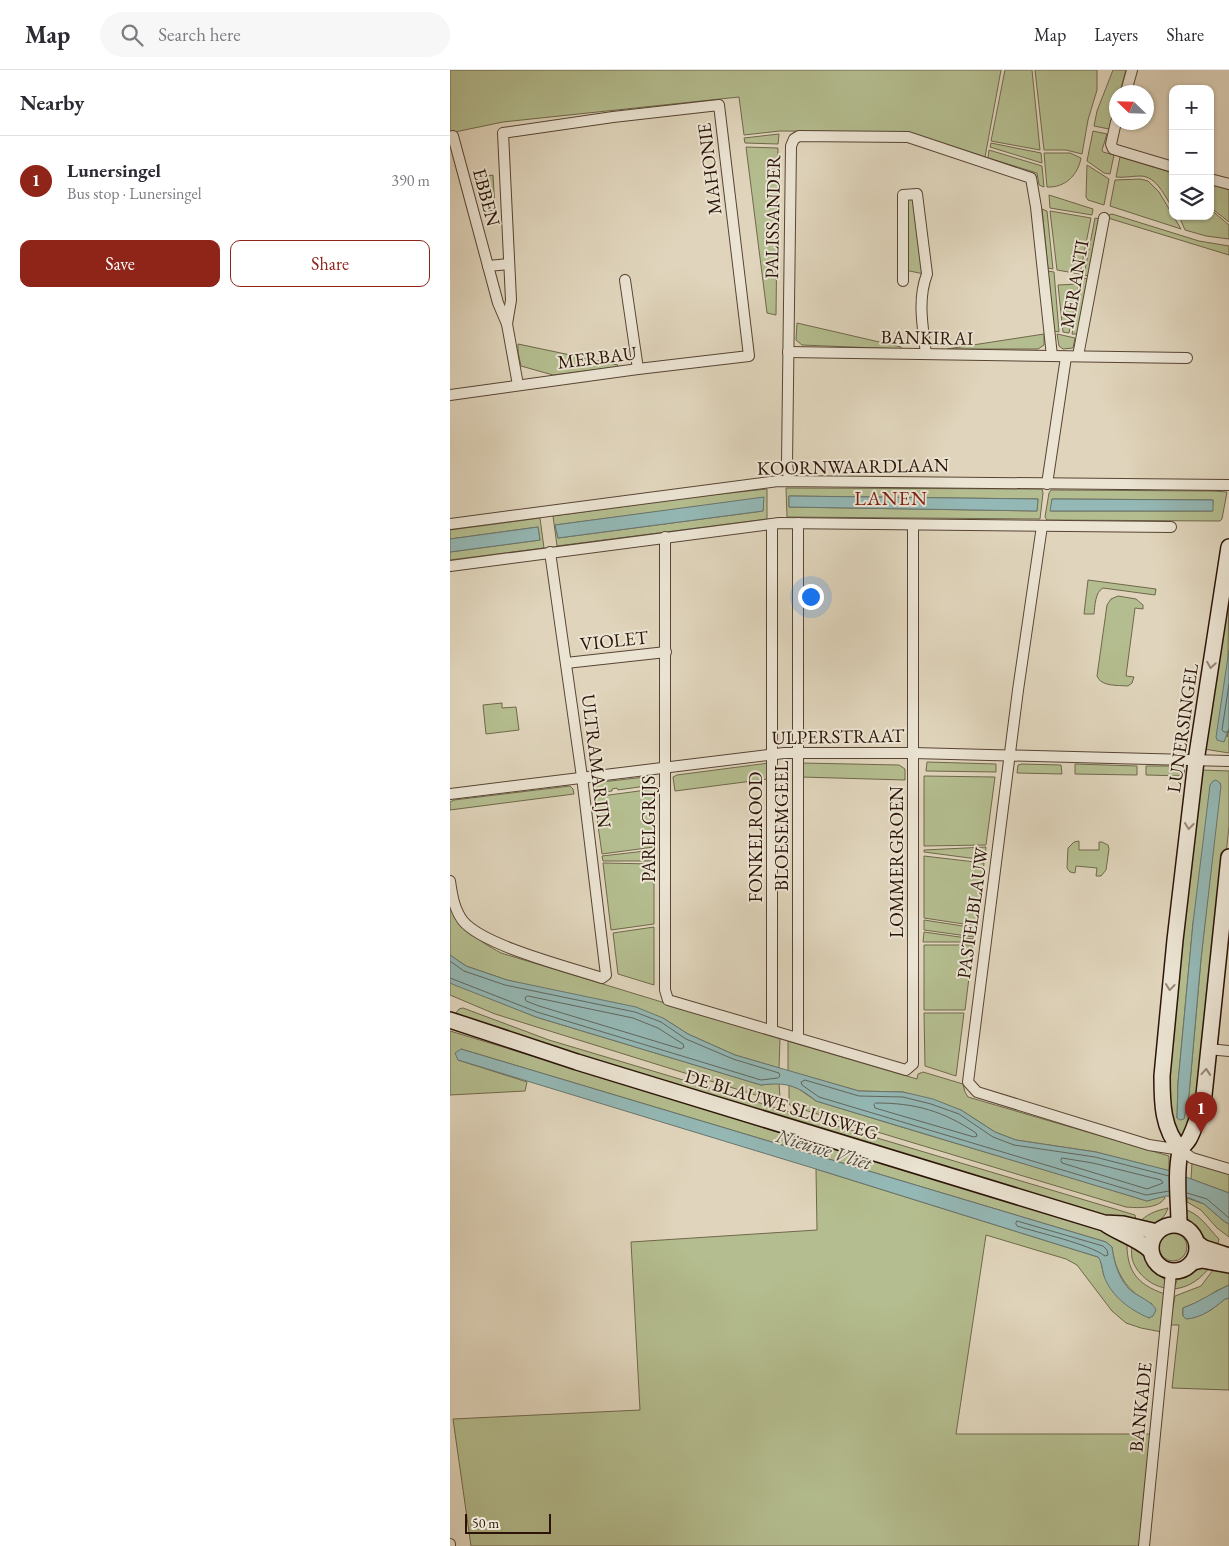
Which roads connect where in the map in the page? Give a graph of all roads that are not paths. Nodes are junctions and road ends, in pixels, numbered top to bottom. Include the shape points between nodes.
1 (1132, 70) edge
2 (1128, 85) edge
3 (1114, 130) edge
4 (502, 133) joint
5 (451, 137) edge
6 (1169, 166) edge
7 (1214, 180) edge
8 (1229, 184) edge
9 (1104, 218) dead end
10 (509, 264) junction
11 (488, 266) junction
12 (625, 280) dead end
13 (903, 281) dead end
14 (507, 324) junction
15 (788, 352) junction
16 (926, 354) junction
17 (749, 356) joint
18 (1052, 356) junction
19 (1078, 356) junction
20 (1066, 357) junction
21 (1188, 358) dead end
22 (638, 369) junction
23 (518, 385) junction
24 (450, 395) edge
25 (789, 481) junction
26 (1047, 484) junction
27 (1229, 485) edge
28 (798, 523) junction
29 (450, 524) edge
30 (772, 524) junction
31 (913, 525) junction
32 (1042, 526) junction
33 (1171, 527) dead end
34 (665, 536) junction
35 (1229, 547) edge
36 (550, 552) junction
37 (450, 566) edge
38 (666, 652) junction
39 (566, 663) junction
40 (772, 753) junction
41 (913, 753) junction
42 (798, 754) junction
43 (1011, 755) junction
44 (1196, 761) junction
45 (1229, 761) edge
46 (666, 767) junction
47 (582, 777) junction
48 (450, 794) edge
49 (1229, 857) edge
50 (450, 881) edge
51 (450, 1020) edge
52 (772, 1030) junction
53 (785, 1034) joint
54 (798, 1038) junction
55 (1208, 1049) junction
56 (1229, 1051) edge
57 (1180, 1156) junction
58 (1229, 1170) edge
59 (1104, 1222) junction
60 (1169, 1228) junction
61 (1196, 1243) junction
62 (1150, 1250) junction
63 (1229, 1256) edge
64 (1193, 1262) junction
65 (1229, 1265) edge
66 (1171, 1272) junction
67 (1144, 1546) edge

1 - 2 street
3 - 6 street via 1113,149
4 - 10 street, EBBEN
4 - 17 street, MAHONIE via 719,105
5 - 11 street, EBBEN
7 - 8 street
9 - 19 street, MERANTI
10 - 11 street
10 - 14 street, EBBEN via 511,300
11 - 14 street, EBBEN
12 - 22 street
13 - 16 street via 903,194 917,194 927,274 921,300
14 - 23 street, EBBEN
15 - 16 street, BANKIRAI
15 - 18 street, PALISSANDER via 791,146 794,139 799,136 900,136 1031,178
15 - 25 street, PALISSANDER
16 - 18 street, BANKIRAI
17 - 22 street, MERBAU
18 - 20 street, BANKIRAI
19 - 20 street, BANKIRAI
19 - 21 street, BANKIRAI
20 - 26 street
22 - 23 street, MERBAU
23 - 24 street, MERBAU
25 - 26 street, KOORNWAARDLAAN
25 - 29 street, KOORNWAARDLAAN
26 - 27 street, KOORNWAARDLAAN
28 - 30 street
28 - 31 street
28 - 42 street, BLOESEMGEEL
30 - 34 street
30 - 40 street, FONKELROOD
31 - 32 street
31 - 41 street, LOMMERGROEN
32 - 33 street
32 - 43 street, PASTELBLAUW
34 - 36 street
34 - 38 street, PARELGRIJS
35 -> 44 main road, LUNERSINGEL
36 - 37 street
36 - 39 street, ULTRAMARIJN
38 - 39 street, VIOLET
38 - 46 street, PARELGRIJS
39 - 47 street, ULTRAMARIJN
40 - 42 street, ULPERSTRAAT
40 - 46 street, ULPERSTRAAT
40 - 52 street, FONKELROOD
41 - 42 street, ULPERSTRAAT
41 - 43 street, ULPERSTRAAT
41 - 54 street, LOMMERGROEN via 913,1064 906,1070
42 - 54 street, BLOESEMGEEL
43 - 44 street, ULPERSTRAAT
43 - 57 street, PASTELBLAUW via 968,1082 977,1092
44 - 45 street, ULPERSTRAAT
44 -> 57 main road, LUNERSINGEL via 1162,1076 1167,1130
46 - 47 street, ULPERSTRAAT
46 - 52 street, PARELGRIJS via 665,990 668,1000
47 - 48 street, ULPERSTRAAT
47 - 50 street, ULTRAMARIJN via 606,975 602,978 478,934 463,921 455,908
49 - 55 main road
51 - 59 main road, DE BLAUWE SLUISWEG via 577,1062
52 - 53 street, PARELGRIJS
53 - 54 street, LOMMERGROEN
55 - 56 street
57 -> 55 main road via 1199,1115
57 - 58 street, PASTELBLAUW
57 - 60 main road
59 - 60 main road, DE BLAUWE SLUISWEG
59 - 62 main road, DE BLAUWE SLUISWEG
60 - 61 main road via 1190,1232
60 - 62 main road via 1151,1242
61 - 63 main road
61 - 64 main road
62 - 66 main road via 1157,1264
64 - 65 main road via 1202,1260
64 - 66 main road via 1183,1270
66 - 67 street, BANKADE

